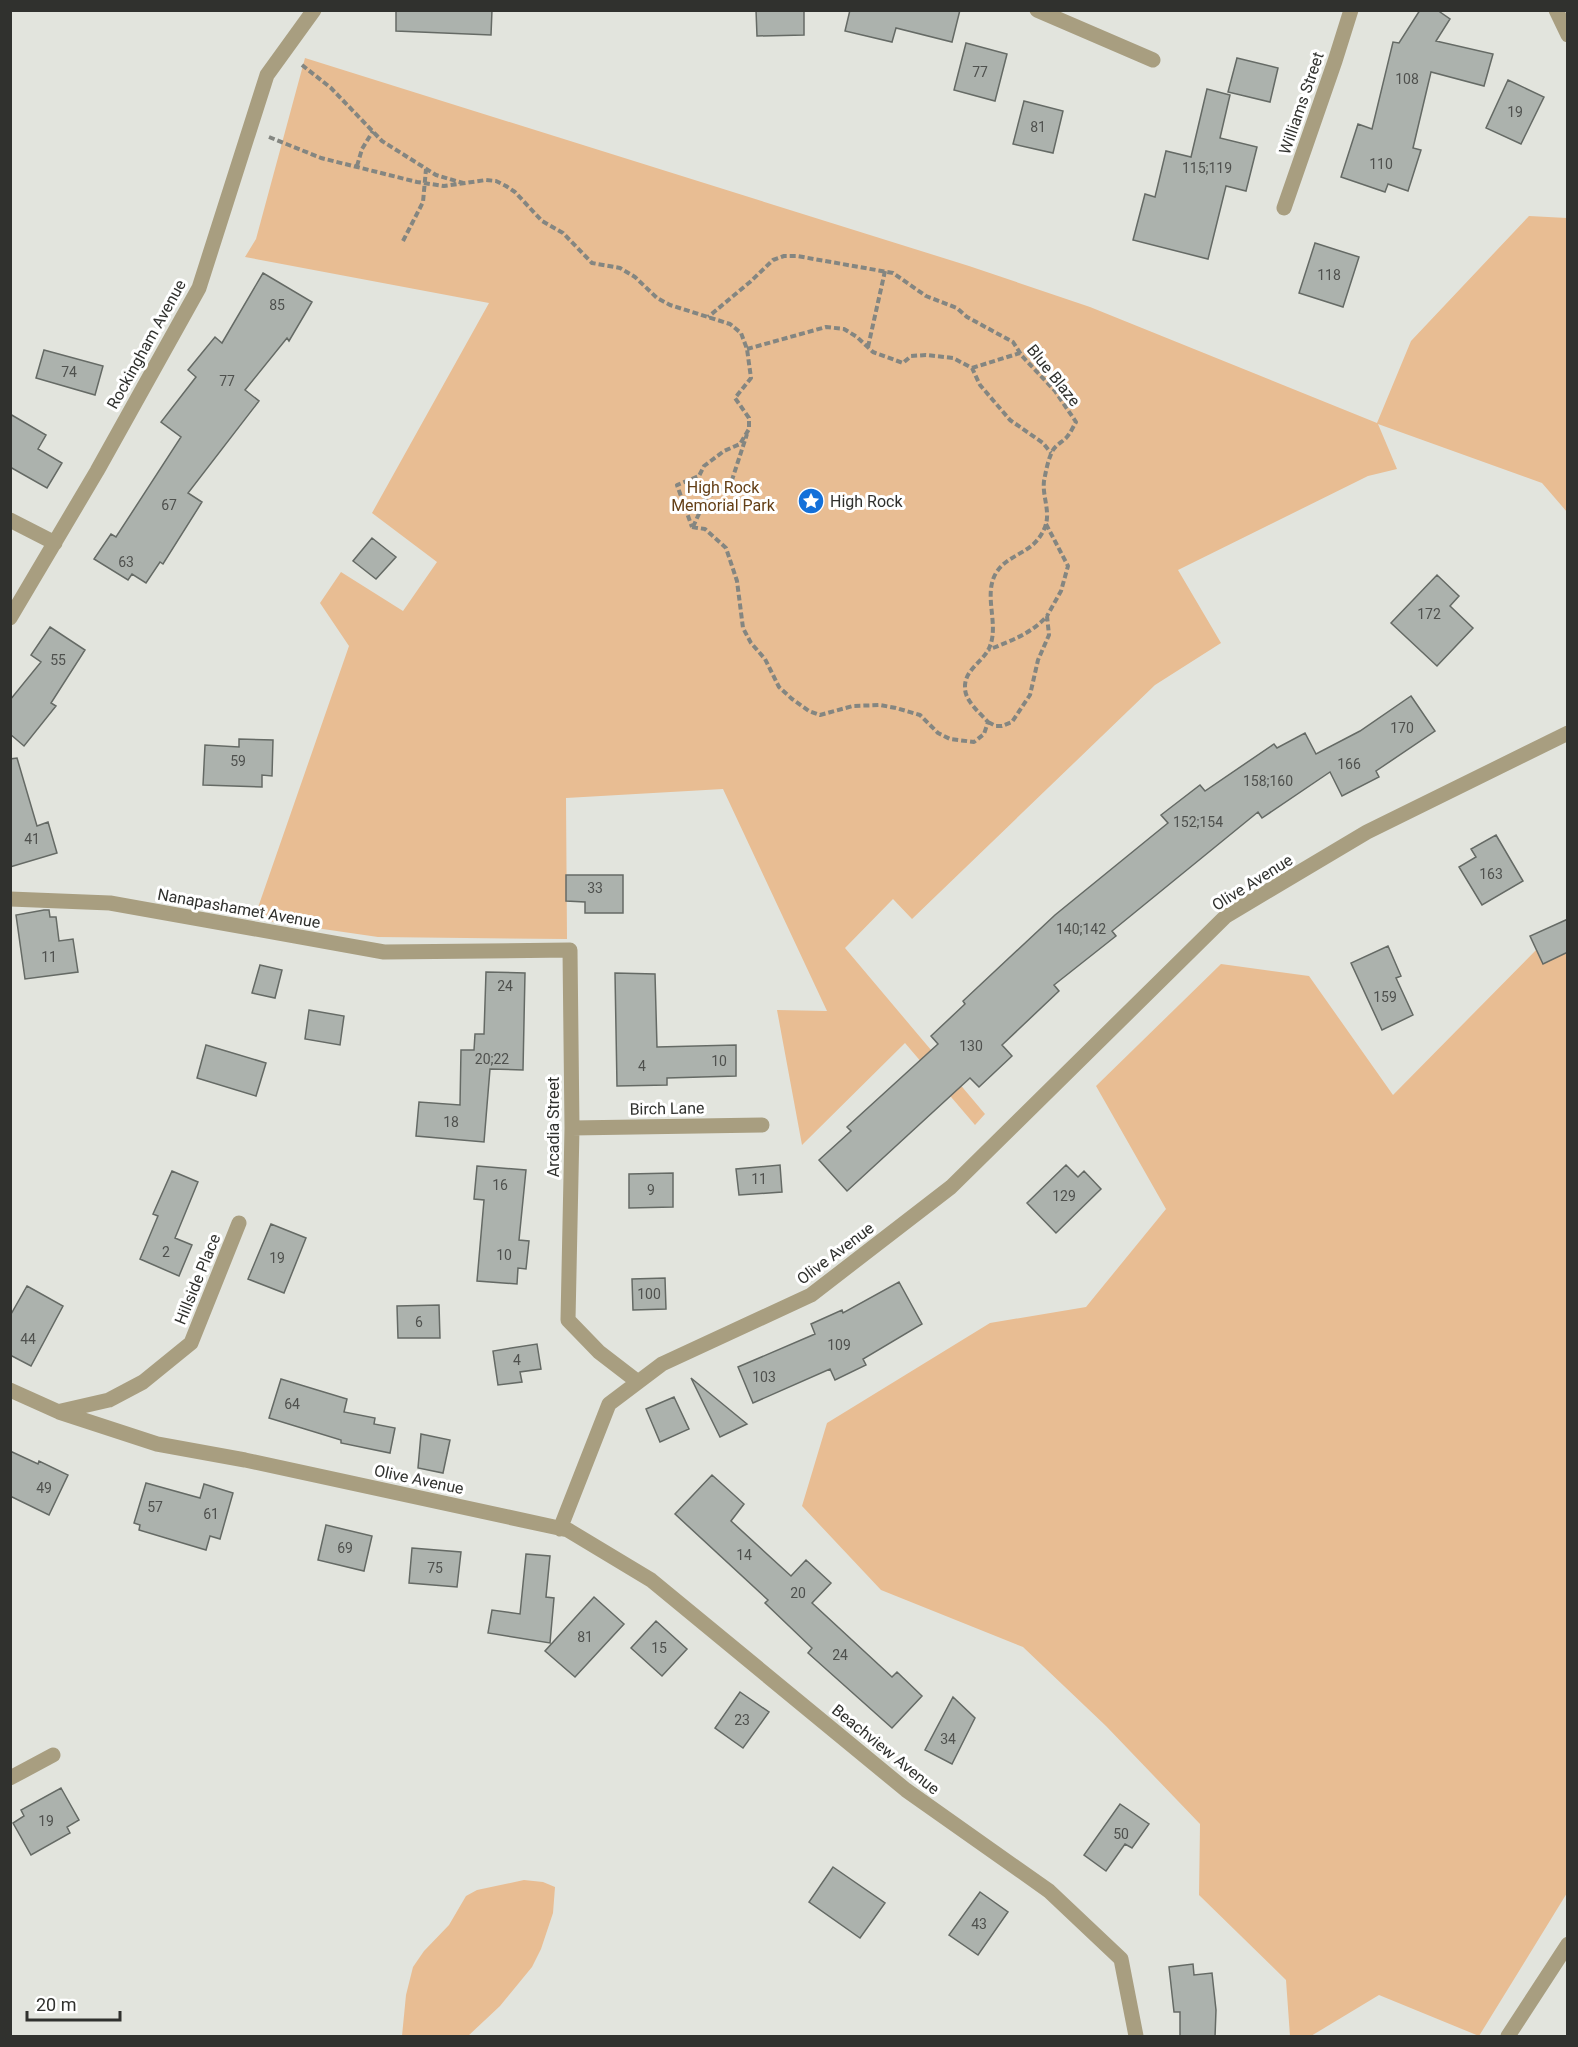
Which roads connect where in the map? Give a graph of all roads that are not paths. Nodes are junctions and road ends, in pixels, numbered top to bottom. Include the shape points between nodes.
1 (314, 10) edge
2 (1037, 10) edge
3 (1351, 10) edge
4 (1557, 10) edge
5 (1568, 35) edge
6 (1153, 60) dead end
7 (1284, 208) dead end
8 (10, 520) edge
9 (55, 543) junction
10 (10, 618) edge
11 (1568, 733) edge
12 (10, 899) edge
13 (461, 951) joint
14 (762, 1125) dead end
15 (572, 1128) junction
16 (239, 1223) dead end
17 (638, 1382) junction
18 (10, 1390) edge
19 (60, 1412) junction
20 (560, 1528) junction
21 (53, 1755) dead end
22 (10, 1778) edge
23 (1568, 1944) edge
24 (1136, 2037) edge
25 (1508, 2037) edge

1 - 9 street, Rockingham Avenue via 267,75 199,288
2 - 6 street
3 - 7 street, Williams Street
4 - 5 street
8 - 9 street
9 - 10 street, Rockingham Avenue
11 - 17 street, Olive Avenue via 1367,832 1226,916 951,1187 811,1295 662,1364
12 - 13 street, Nanapashamet Avenue via 110,903 384,952
13 - 15 street, Arcadia Street via 570,950
14 - 15 street, Birch Lane
15 - 17 street, Arcadia Street via 568,1320 599,1352
16 - 19 street, Hillside Place via 191,1342 143,1382 109,1400
17 - 20 street, Olive Avenue via 609,1404
18 - 19 street, Olive Avenue
19 - 20 street, Olive Avenue via 157,1444
20 - 24 street, Beachview Avenue via 651,1580 906,1790 1049,1891 1120,1959
21 - 22 street
23 - 25 street

